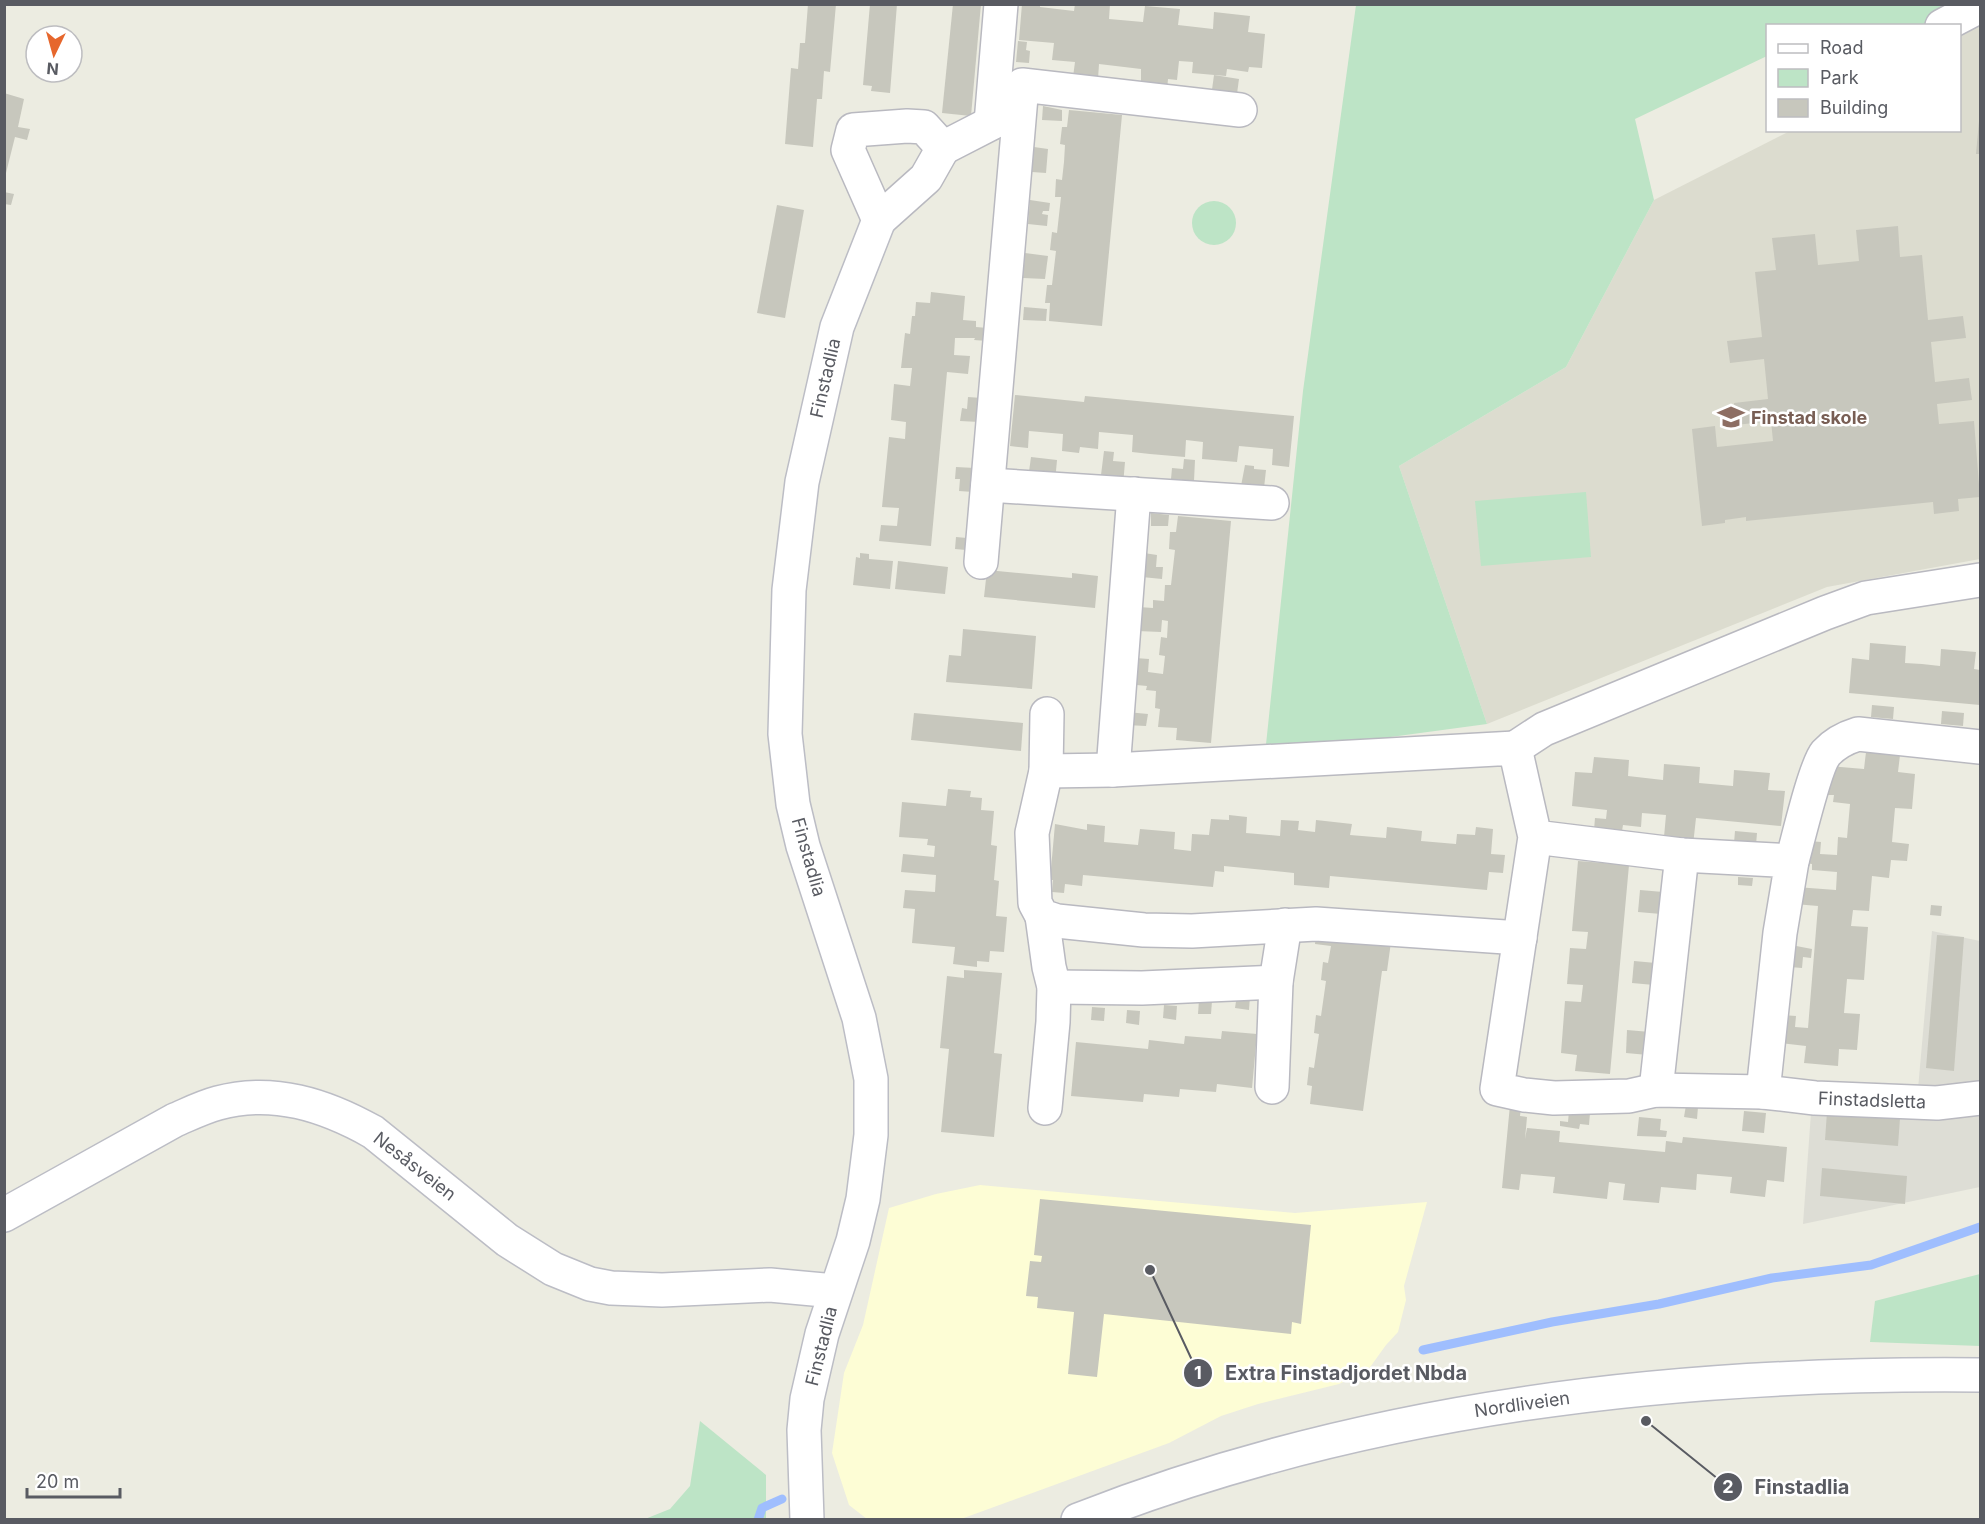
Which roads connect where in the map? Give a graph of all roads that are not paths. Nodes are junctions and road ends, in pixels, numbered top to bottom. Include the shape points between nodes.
1 (1001, 4) edge
2 (1980, 6) edge
3 (1946, 24) edge
4 (1020, 108) junction
5 (1240, 110) dead end
6 (991, 123) junction
7 (943, 148) junction
8 (879, 220) junction
9 (988, 485) junction
10 (1134, 494) junction
11 (1272, 503) dead end
12 (981, 562) dead end
13 (1980, 580) edge
14 (1047, 714) dead end
15 (1980, 747) edge
16 (1515, 748) junction
17 (1046, 771) junction
18 (1113, 771) junction
19 (1535, 837) junction
20 (1682, 855) junction
21 (1792, 861) junction
22 (1042, 916) junction
23 (1285, 925) junction
24 (1520, 938) junction
25 (1276, 982) junction
26 (1054, 987) junction
27 (1272, 1087) dead end
28 (1656, 1090) junction
29 (1763, 1092) junction
30 (1980, 1098) edge
31 (1045, 1108) dead end
32 (4, 1215) edge
33 (835, 1291) junction
34 (1980, 1375) edge
35 (807, 1506) edge
36 (825, 1520) edge
37 (1078, 1520) edge

1 - 6 street
2 - 3 street
4 - 5 street via 1022,85
4 - 6 street
4 - 9 street
6 - 7 street
7 - 8 street, Finstadlia via 926,178
7 - 8 street via 924,127 853,130 848,150
8 - 33 street, Finstadlia via 837,327 802,482 789,601 785,734 793,804 860,1018 871,1079 868,1171 853,1241
9 - 10 street
9 - 12 street
10 - 11 street
10 - 18 street
13 - 16 street via 1866,598 1826,612 1544,729
14 - 17 street
15 - 21 street via 1858,734 1841,740 1824,754
16 - 18 street
16 - 19 street
17 - 18 street
17 - 22 street via 1032,833 1035,903
19 - 20 street
19 - 24 street
20 - 21 street
20 - 28 street
21 - 29 street
22 - 23 street via 1144,930
22 - 26 street
23 - 24 street
23 - 25 street
24 - 28 street, Finstadsletta via 1497,1089 1554,1098 1629,1096
25 - 26 street
25 - 27 street
26 - 31 street
28 - 29 street, Finstadsletta
29 - 30 street, Finstadsletta via 1926,1102
32 - 33 street, Nesåsveien via 196,1111 241,1098 283,1098 326,1109 373,1132 507,1240 553,1269 590,1284 644,1290 770,1286
33 - 35 street, Finstadlia via 807,1399
34 - 37 street, Nordliveien via 1843,1375 1714,1382 1561,1398 1441,1416 1212,1472
35 - 36 street, Finstadlia

